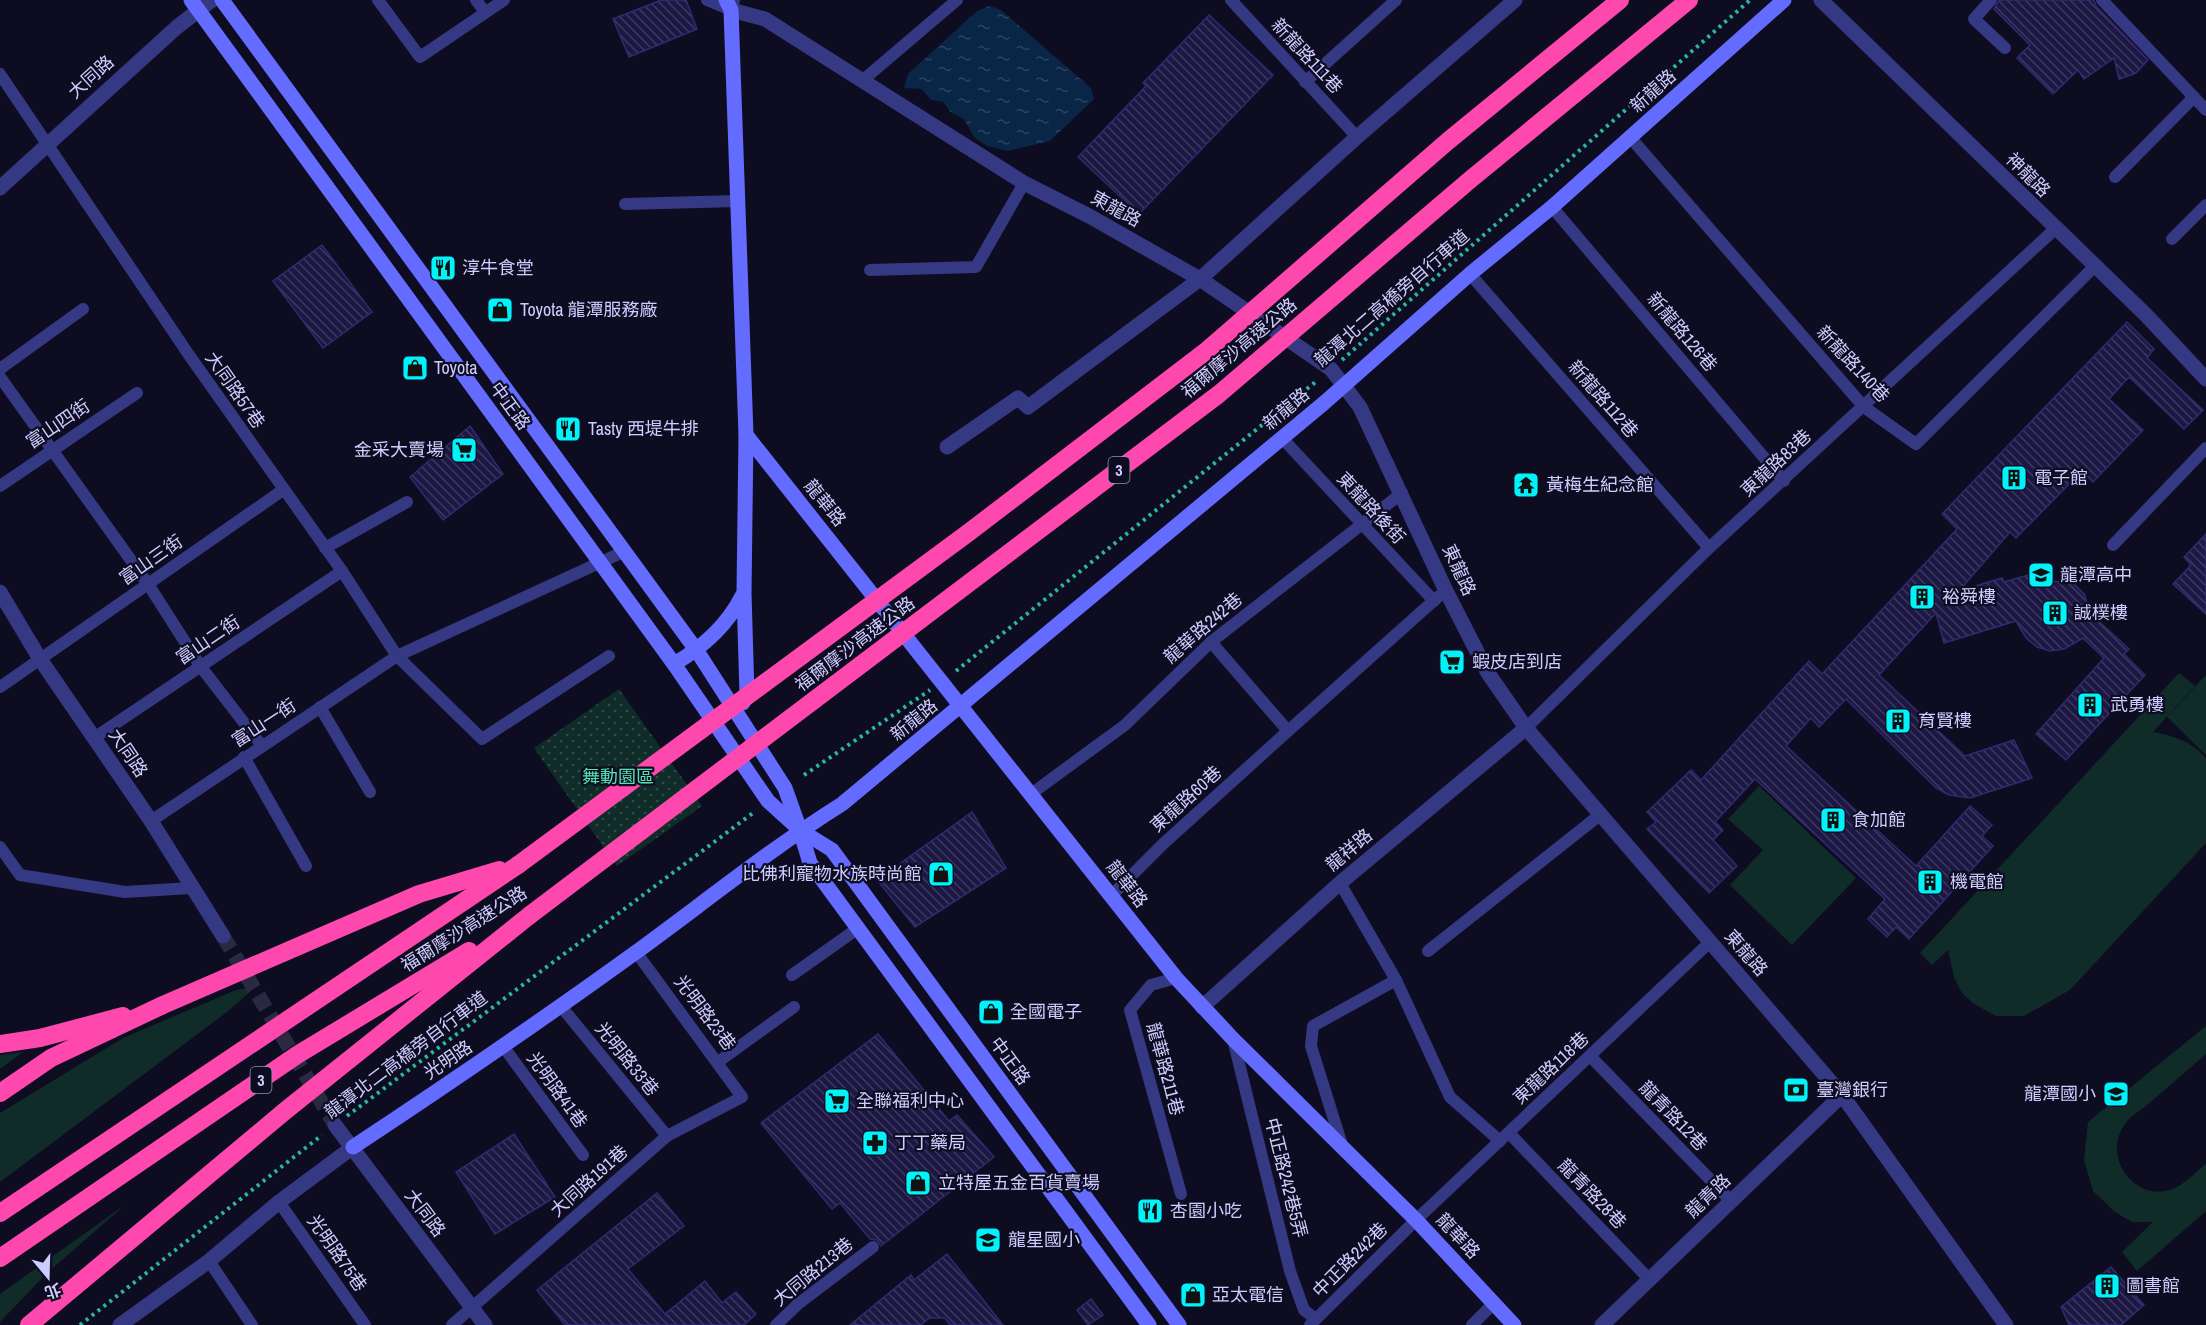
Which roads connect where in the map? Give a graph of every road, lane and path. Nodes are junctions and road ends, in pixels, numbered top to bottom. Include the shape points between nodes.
1 (212, 0) edge
2 (222, 0) edge
3 (378, 0) edge
4 (476, 0) edge
5 (504, 0) edge
6 (707, 0) edge
7 (957, 0) edge
8 (1231, 0) edge
9 (1396, 0) edge
10 (1620, 0) edge
11 (1689, 0) edge
12 (1750, 0) edge
13 (1784, 0) edge
14 (1821, 0) edge
15 (1991, 0) edge
16 (2102, 0) edge
17 (731, 3) edge
18 (1506, 3) edge
19 (195, 5) edge
20 (485, 12) junction
21 (2005, 48) dead end
22 (0, 74) edge
23 (863, 80) junction
24 (1305, 82) junction
25 (2194, 97) junction
26 (2206, 110) edge
27 (1357, 136) junction
28 (1630, 137) junction
29 (47, 143) junction
30 (2115, 177) dead end
31 (1024, 183) junction
32 (0, 188) edge
33 (737, 201) junction
34 (625, 204) dead end
35 (2206, 205) edge
36 (1552, 207) junction
37 (2055, 229) junction
38 (2172, 239) dead end
39 (2095, 267) junction
40 (870, 270) dead end
41 (1470, 274) junction
42 (1200, 279) junction
43 (83, 309) dead end
44 (0, 369) edge
45 (1331, 369) junction
46 (0, 377) edge
47 (2206, 379) edge
48 (1342, 386) junction
49 (137, 393) dead end
50 (1864, 407) junction
51 (746, 435) junction
52 (1282, 438) junction
53 (946, 447) dead end
54 (2206, 448) edge
55 (51, 450) junction
56 (1784, 481) junction
57 (0, 486) edge
58 (284, 490) junction
59 (1402, 493) junction
60 (407, 502) dead end
61 (1361, 524) junction
62 (2113, 545) dead end
63 (325, 548) junction
64 (1709, 548) junction
65 (623, 552) junction
66 (601, 564) junction
67 (342, 571) junction
68 (148, 584) junction
69 (0, 592) edge
70 (744, 593) junction
71 (1440, 596) junction
72 (1211, 642) junction
73 (697, 651) junction
74 (397, 656) junction
75 (609, 656) dead end
76 (40, 659) junction
77 (674, 664) junction
78 (201, 667) junction
79 (956, 671) dead end
80 (0, 687) edge
81 (930, 690) dead end
82 (963, 706) junction
83 (320, 707) junction
84 (738, 713) junction
85 (1527, 728) junction
86 (718, 729) junction
87 (1288, 730) junction
88 (94, 738) junction
89 (262, 746) junction
90 (244, 757) junction
91 (804, 776) dead end
92 (370, 792) dead end
93 (1031, 794) junction
94 (753, 813) dead end
95 (1601, 814) junction
96 (151, 821) junction
97 (800, 830) junction
98 (0, 847) edge
99 (518, 864) junction
100 (306, 866) dead end
101 (1340, 883) junction
102 (191, 888) junction
103 (1111, 896) junction
104 (530, 915) junction
105 (857, 929) junction
106 (223, 936) tunnel mouth
107 (1710, 942) junction
108 (1428, 951) dead end
109 (636, 952) junction
110 (792, 975) dead end
111 (1176, 978) junction
112 (1396, 980) junction
113 (162, 1005) junction
114 (560, 1005) junction
115 (946, 1006) junction
116 (794, 1007) dead end
117 (1202, 1007) junction
118 (924, 1020) junction
119 (1233, 1039) junction
120 (0, 1044) edge
121 (503, 1046) junction
122 (1590, 1056) junction
123 (718, 1062) junction
124 (0, 1093) edge
125 (1842, 1095) junction
126 (742, 1097) joint
127 (335, 1125) junction
128 (667, 1136) junction
129 (1504, 1137) junction
130 (1342, 1145) junction
131 (353, 1147) junction
132 (583, 1155) dead end
133 (1181, 1194) dead end
134 (1731, 1201) junction
135 (279, 1202) junction
136 (0, 1213) edge
137 (1416, 1220) junction
138 (873, 1247) dead end
139 (0, 1258) edge
140 (209, 1262) junction
141 (1649, 1280) junction
142 (1494, 1303) junction
143 (472, 1309) junction
144 (137, 1320) edge
145 (1313, 1322) edge
146 (29, 1325) edge
147 (80, 1325) edge
148 (120, 1325) edge
149 (252, 1325) edge
150 (365, 1325) edge
151 (452, 1325) edge
152 (485, 1325) edge
153 (776, 1325) edge
154 (1149, 1325) edge
155 (1179, 1325) edge
156 (1472, 1325) edge
157 (1514, 1325) edge
158 (1602, 1325) edge
159 (2005, 1325) edge

1 - 19 street, 大同路
2 - 65 street, 中正路
3 - 20 lane via 420,57
4 - 20 lane
5 - 20 lane
6 - 17 lane
7 - 23 lane
8 - 24 lane, 新龍路111巷
9 - 24 lane
10 - 99 highway, 福爾摩沙高速公路 / 3, bridge via 1448,141 1205,352 968,533
11 - 104 highway, 福爾摩沙高速公路 / 3, bridge via 1219,394
12 - 45 path, 龍潭北二高橋旁自行車道
13 - 28 street, 新龍路
14 - 37 street, 神龍路
15 - 21 lane via 1974,19
16 - 25 lane
17 - 23 street, 東龍路 via 765,19
17 - 33 street
18 - 27 street
19 - 29 street, 大同路 via 177,27
19 - 66 street, 中正路
22 - 29 lane, 大同路57巷
23 - 31 street, 東龍路
24 - 27 lane, 新龍路111巷
25 - 26 lane
25 - 30 lane
27 - 42 street
28 - 36 street, 新龍路
28 - 50 lane, 新龍路140巷
29 - 32 street, 大同路
29 - 58 lane, 大同路57巷
31 - 40 lane via 976,267
31 - 42 street, 東龍路
33 - 34 lane
33 - 51 street
35 - 38 lane
36 - 41 street, 新龍路
36 - 56 lane, 新龍路126巷
37 - 39 street, 神龍路
37 - 50 lane, 東龍路83巷
39 - 47 street, 神龍路
39 - 50 lane, 新龍路140巷 via 1916,444
41 - 48 street, 新龍路
41 - 64 lane, 新龍路112巷
42 - 45 street, 東龍路
42 - 53 street via 1028,407 1018,398
43 - 44 lane
45 - 48 street, 東龍路
45 - 79 path, 龍潭北二高橋旁自行車道
46 - 55 lane
48 - 52 street, 新龍路
48 - 59 street, 東龍路 via 1360,407
49 - 55 lane, 富山四街
50 - 56 lane, 東龍路83巷
51 - 70 street
51 - 82 street, 龍華路
52 - 61 lane, 東龍路後街
52 - 82 street, 新龍路
54 - 62 lane
55 - 57 lane, 富山四街
55 - 68 lane
56 - 64 lane, 東龍路83巷
58 - 63 lane, 大同路57巷
58 - 68 lane, 富山三街
59 - 61 lane, 龍華路242巷
59 - 71 street, 東龍路
60 - 63 lane
61 - 71 lane, 東龍路後街
61 - 72 lane, 龍華路242巷
63 - 67 lane, 大同路57巷
64 - 85 lane, 東龍路83巷
65 - 66 lane, 富山一街
65 - 73 street, 中正路
66 - 74 lane, 富山一街
66 - 77 street, 中正路
67 - 74 lane, 大同路57巷
67 - 78 lane, 富山二街
68 - 76 lane, 富山三街
68 - 78 lane
69 - 76 street, 大同路
70 - 73 street via 732,616
70 - 84 street via 747,695
71 - 85 street, 東龍路
71 - 87 lane, 東龍路60巷
72 - 87 lane
72 - 93 lane, 龍華路242巷 via 1125,725
73 - 77 street
73 - 84 street, 中正路
74 - 75 lane, 大同路57巷 via 482,739
74 - 83 lane, 富山一街
76 - 80 lane, 富山三街
76 - 88 street, 大同路
77 - 86 street, 中正路
78 - 88 lane, 富山二街
78 - 89 lane
81 - 91 path
82 - 93 street, 龍華路
82 - 97 street, 新龍路 via 843,804
83 - 89 lane, 富山一街
83 - 92 lane
84 - 86 street
84 - 97 street, 中正路 via 785,789
85 - 95 street, 東龍路
85 - 101 street, 龍祥路
86 - 97 street, 中正路 via 768,801
87 - 103 lane, 東龍路60巷
88 - 96 street, 大同路
89 - 90 lane, 富山一街
90 - 96 lane, 富山一街
90 - 100 lane
93 - 103 street, 龍華路
94 - 127 path, 龍潭北二高橋旁自行車道
95 - 107 street, 東龍路
95 - 108 lane
96 - 102 street, 大同路
97 - 105 street, 中正路 via 810,863
97 - 109 street, 光明路
97 - 115 street, 中正路 via 832,850
98 - 102 lane via 20,875 125,892
99 - 113 highway via 419,894
99 - 136 highway, 福爾摩沙高速公路 / 3
101 - 112 lane, 龍青路28巷
101 - 117 street, 龍祥路
102 - 106 street, 大同路
103 - 111 street, 龍華路
104 - 139 highway, 福爾摩沙高速公路 / 3 via 297,1055
104 - 146 highway via 285,1111
105 - 110 lane
105 - 118 street, 中正路
107 - 122 lane, 東龍路118巷
107 - 125 street, 東龍路
109 - 114 street, 光明路
109 - 123 lane, 光明路23巷
111 - 117 street, 龍華路
111 - 133 lane, 龍華路211巷 via 1151,985 1130,1010
112 - 129 lane, 龍青路28巷 via 1450,1097
112 - 130 lane via 1313,1026 1311,1046
113 - 120 highway via 40,1038
113 - 124 highway via 51,1058
114 - 121 street, 光明路
114 - 128 lane, 光明路33巷
115 - 118 street
115 - 155 street, 中正路
116 - 123 lane
117 - 119 street, 龍華路
118 - 154 street, 中正路
119 - 130 street, 龍華路
119 - 145 lane, 中正路242巷5弄 via 1290,1271 1304,1310
121 - 131 street, 光明路
121 - 132 lane, 光明路41巷
122 - 129 lane, 東龍路118巷
122 - 134 lane, 龍青路12巷
123 - 126 lane, 光明路23巷
125 - 134 street, 龍青路
125 - 159 street, 東龍路
126 - 128 lane, 大同路191巷
127 - 131 street, 大同路
127 - 147 path, 龍潭北二高橋旁自行車道
128 - 143 lane, 大同路191巷
129 - 137 lane, 東龍路118巷
129 - 141 lane, 龍青路28巷
130 - 137 street, 龍華路
131 - 135 street, 光明路
131 - 143 street, 大同路
134 - 141 street, 龍青路
135 - 140 street, 光明路
135 - 150 lane, 光明路75巷
137 - 142 street, 龍華路
137 - 145 lane, 中正路242巷
138 - 153 lane, 大同路213巷
140 - 144 street, 光明路
140 - 149 lane
141 - 158 street, 龍青路
142 - 156 lane
142 - 157 street, 龍華路
143 - 151 lane, 大同路191巷
143 - 152 street, 大同路
144 - 148 street, 光明路

